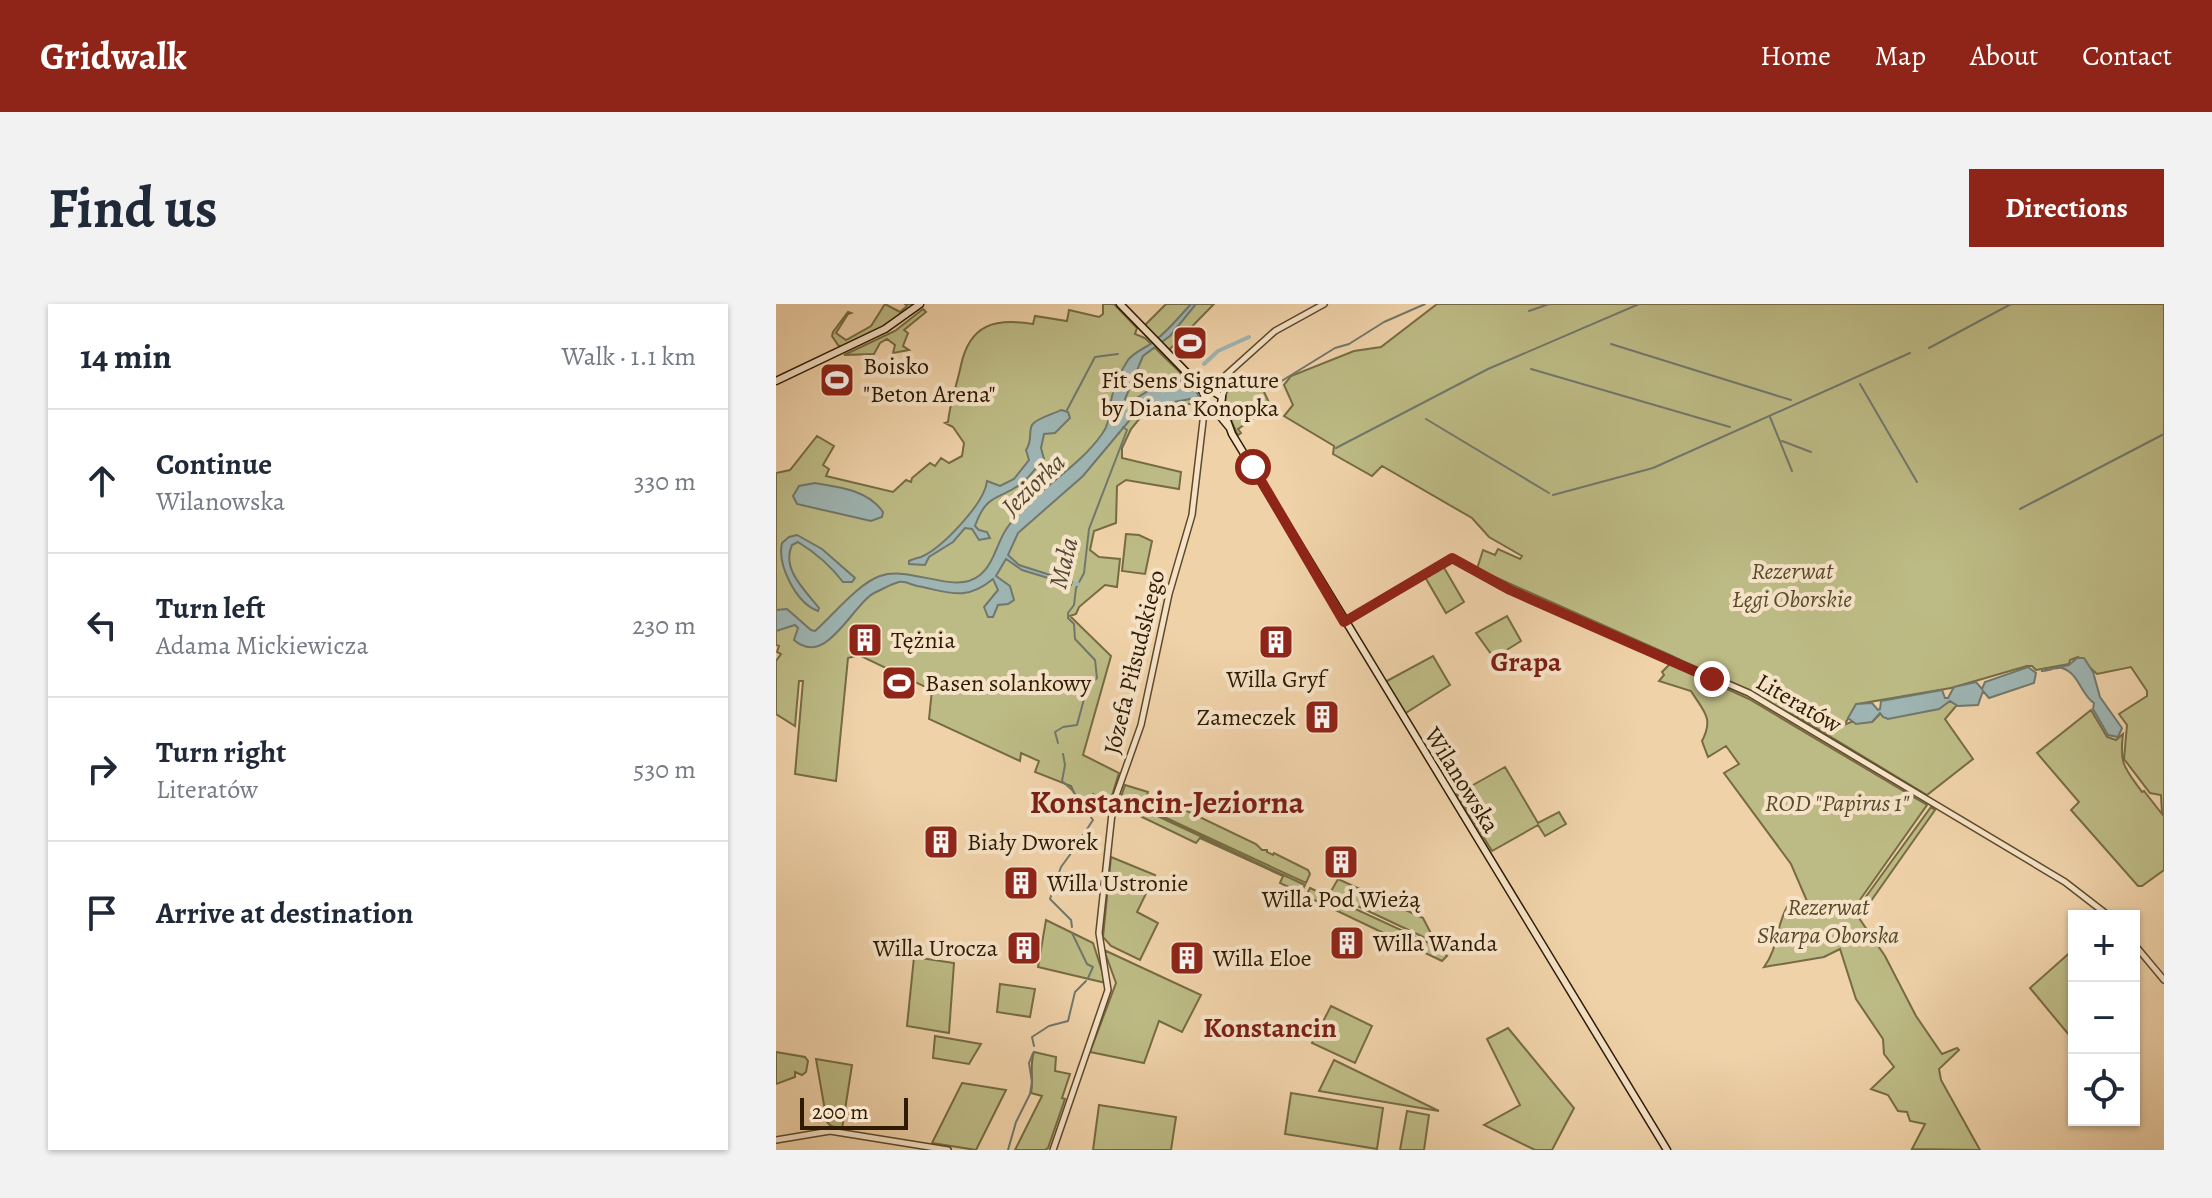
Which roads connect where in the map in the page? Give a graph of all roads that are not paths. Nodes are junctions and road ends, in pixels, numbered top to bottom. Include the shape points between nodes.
1 (920, 304) edge
2 (1120, 304) edge
3 (1324, 304) edge
4 (1230, 373) junction
5 (1192, 378) junction
6 (776, 381) edge
7 (1213, 391) junction
8 (1205, 401) junction
9 (1221, 401) junction
10 (1214, 410) junction
11 (1203, 423) junction
12 (1229, 427) junction
13 (1344, 622) junction
14 (2101, 910) edge
15 (2140, 951) edge
16 (2164, 980) edge
17 (776, 1140) edge
18 (948, 1150) edge
19 (1052, 1150) edge
20 (1667, 1150) edge

1 - 6 main road via 885,329
2 - 5 main road
3 - 4 street via 1275,331
4 - 7 street
4 - 9 street
5 - 7 main road
5 - 8 main road
7 - 8 main road
7 - 9 main road
8 - 10 main road, Wilanowska
8 - 11 street, Józefa Piłsudskiego
9 - 10 main road
9 - 12 main road, Wilanowska
10 - 11 street
10 - 12 main road, Wilanowska
11 - 19 street, Józefa Piłsudskiego via 1192,515 1141,725 1113,804 1099,933 1108,990
12 - 13 main road, Wilanowska
13 - 14 street, Literatów via 1451,558 1510,590 1758,698 2065,882
13 - 20 main road, Wilanowska
15 - 16 street
17 - 18 street via 833,1131

